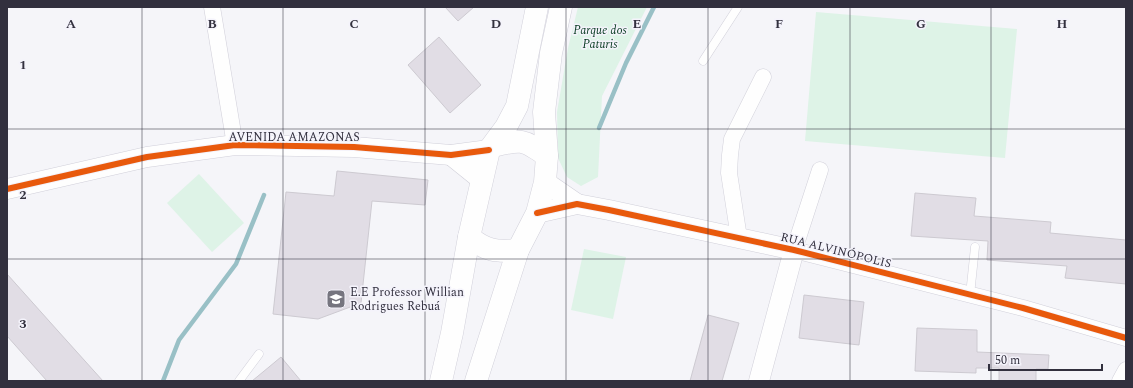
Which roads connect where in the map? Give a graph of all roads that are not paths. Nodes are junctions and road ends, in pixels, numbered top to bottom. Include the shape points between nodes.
1 (212, 7) edge
2 (536, 7) edge
3 (561, 7) edge
4 (738, 7) edge
5 (703, 62) dead end
6 (763, 77) dead end
7 (235, 146) junction
8 (491, 148) junction
9 (451, 155) junction
10 (547, 156) junction
11 (820, 170) dead end
12 (482, 180) junction
13 (545, 182) junction
14 (7, 189) edge
15 (577, 204) junction
16 (536, 213) junction
17 (469, 236) junction
18 (739, 238) junction
19 (975, 247) dead end
20 (518, 250) junction
21 (794, 250) junction
22 (970, 295) junction
23 (1126, 338) edge
24 (259, 354) dead end
25 (1126, 370) edge
26 (238, 381) edge
27 (441, 381) edge
28 (476, 381) edge
29 (759, 381) edge
30 (1120, 381) edge

1 - 7 street
2 - 8 main road via 517,106
3 - 10 main road via 551,53 544,112
4 - 5 lane
6 - 18 street via 732,139 729,173
7 - 9 street, AVENIDA AMAZONAS via 354,147
7 - 14 street, AVENIDA AMAZONAS via 147,157
8 - 9 street, AVENIDA AMAZONAS
8 - 10 main road via 522,141
8 - 12 main road
9 - 12 street
10 - 13 main road
11 - 21 street
12 - 17 main road
13 - 15 street, RUA ALVINÓPOLIS
13 - 16 main road
15 - 16 street, RUA ALVINÓPOLIS
15 - 18 street, RUA ALVINÓPOLIS
16 - 20 main road
17 - 20 main road via 491,250
17 - 27 main road
18 - 21 street, RUA ALVINÓPOLIS
19 - 22 lane
20 - 28 main road
21 - 22 street, RUA ALVINÓPOLIS
21 - 29 street
22 - 23 street, RUA ALVINÓPOLIS
24 - 26 lane
25 - 30 street

